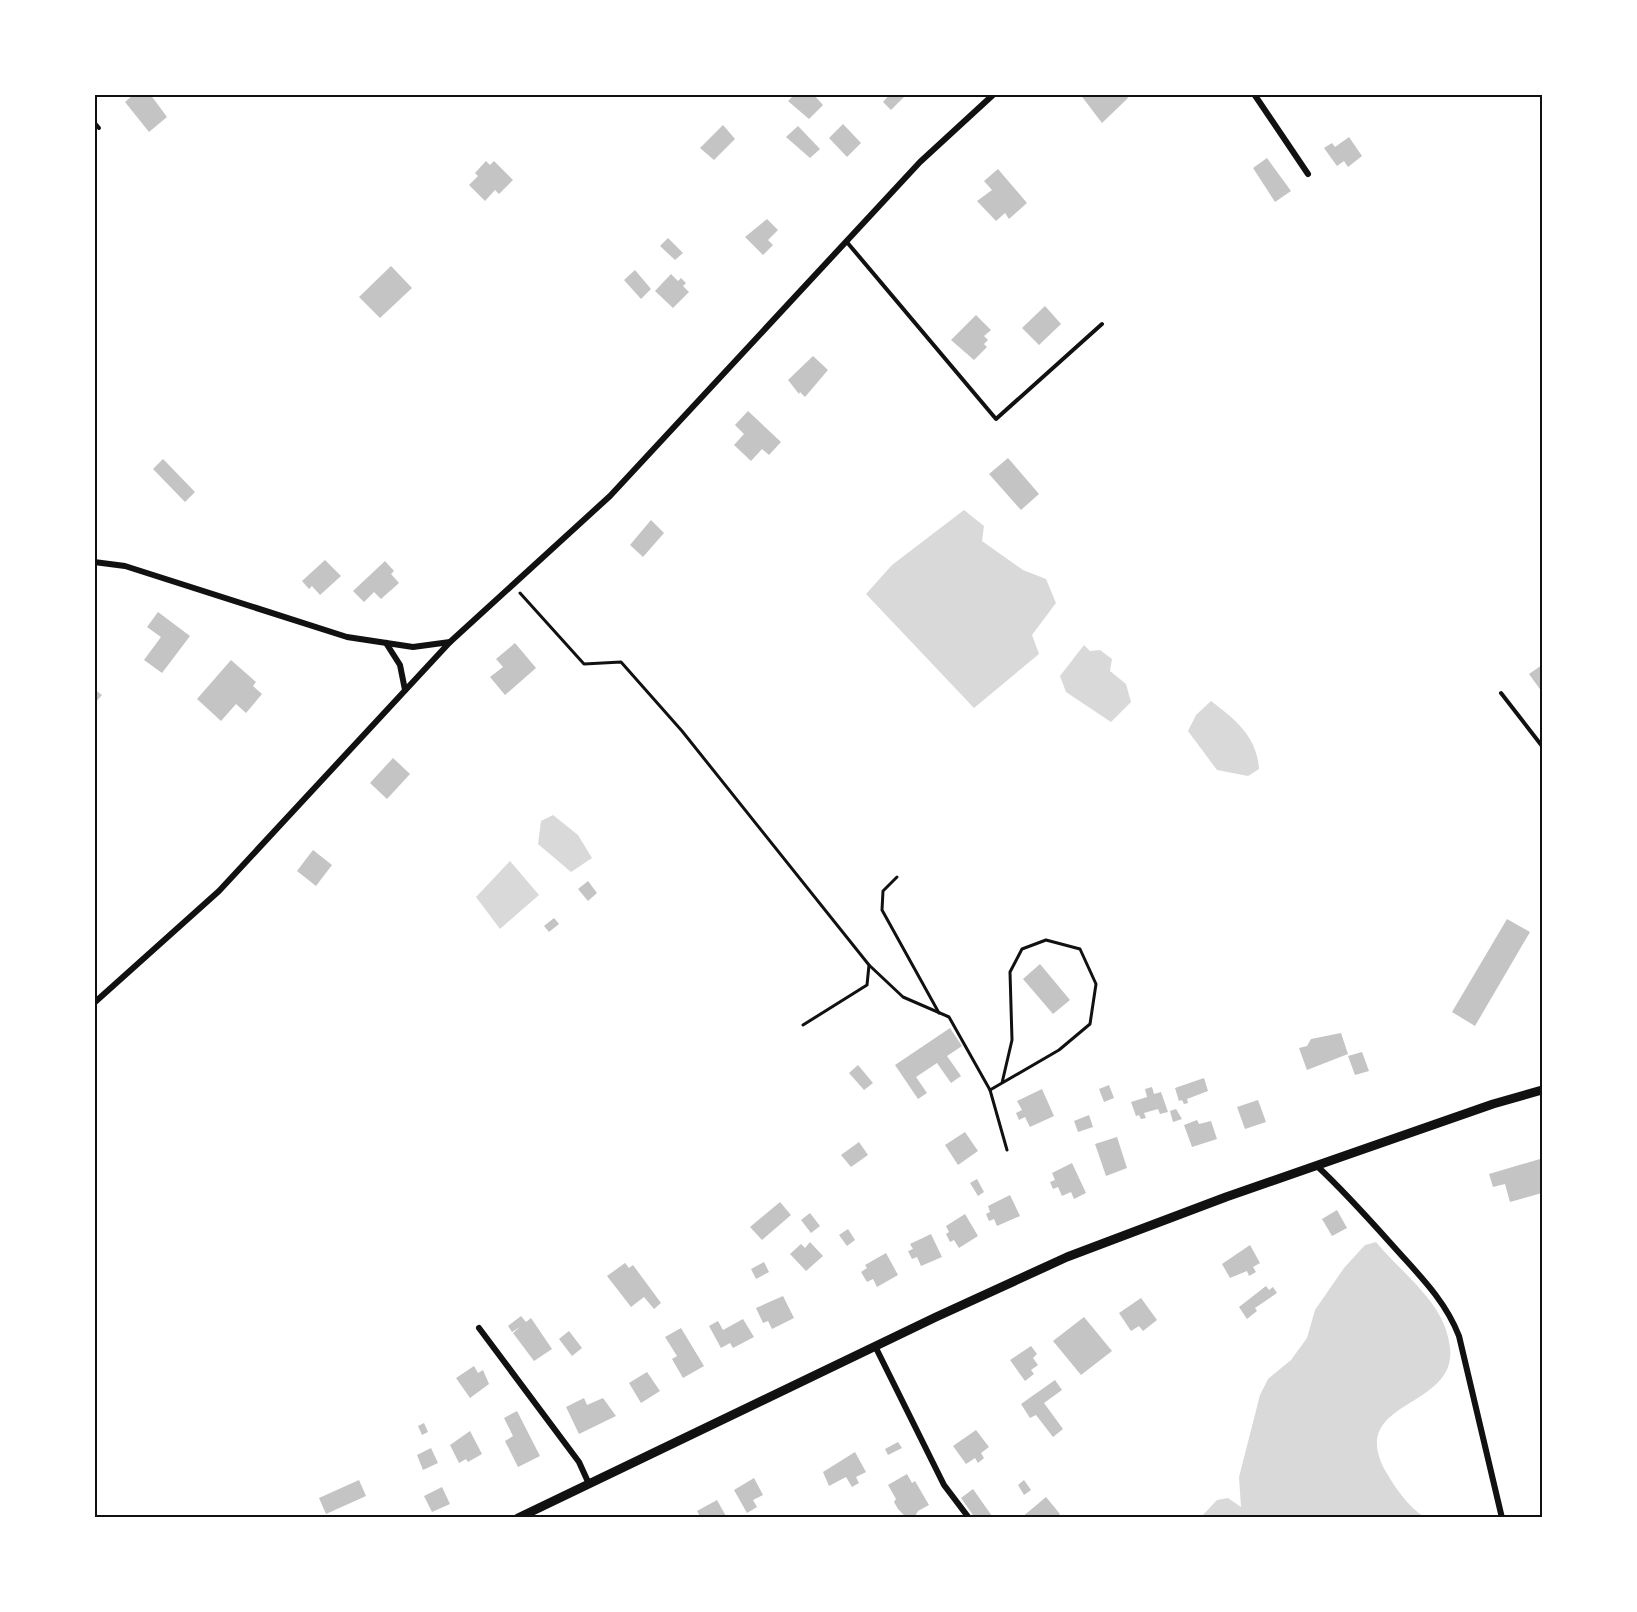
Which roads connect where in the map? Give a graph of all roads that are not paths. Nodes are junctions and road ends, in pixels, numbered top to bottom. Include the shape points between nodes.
1 (994, 94) edge
2 (1254, 94) edge
3 (94, 122) edge
4 (99, 128) dead end
5 (1308, 174) dead end
6 (845, 241) junction
7 (1102, 324) dead end
8 (94, 562) edge
9 (450, 642) junction
10 (386, 643) junction
11 (405, 690) junction
12 (1501, 693) dead end
13 (1542, 746) edge
14 (94, 1003) edge
15 (1542, 1090) edge
16 (1317, 1166) junction
17 (480, 1328) dead end
18 (875, 1346) junction
19 (589, 1484) junction
20 (518, 1518) edge
21 (969, 1518) edge
22 (1502, 1518) edge

1 - 6 street via 920,162
2 - 5 street
3 - 4 lane
6 - 7 lane via 996,419
6 - 9 street via 610,496
8 - 10 street via 125,566 347,637
9 - 10 street via 413,647
9 - 11 street
10 - 11 street via 400,665
11 - 14 street via 219,891
12 - 13 lane
15 - 16 street
16 - 18 street via 1067,1257
16 - 22 street via 1415,1270 1450,1314 1459,1336
17 - 19 street via 579,1462
18 - 19 street
18 - 21 street via 944,1485
19 - 20 street

